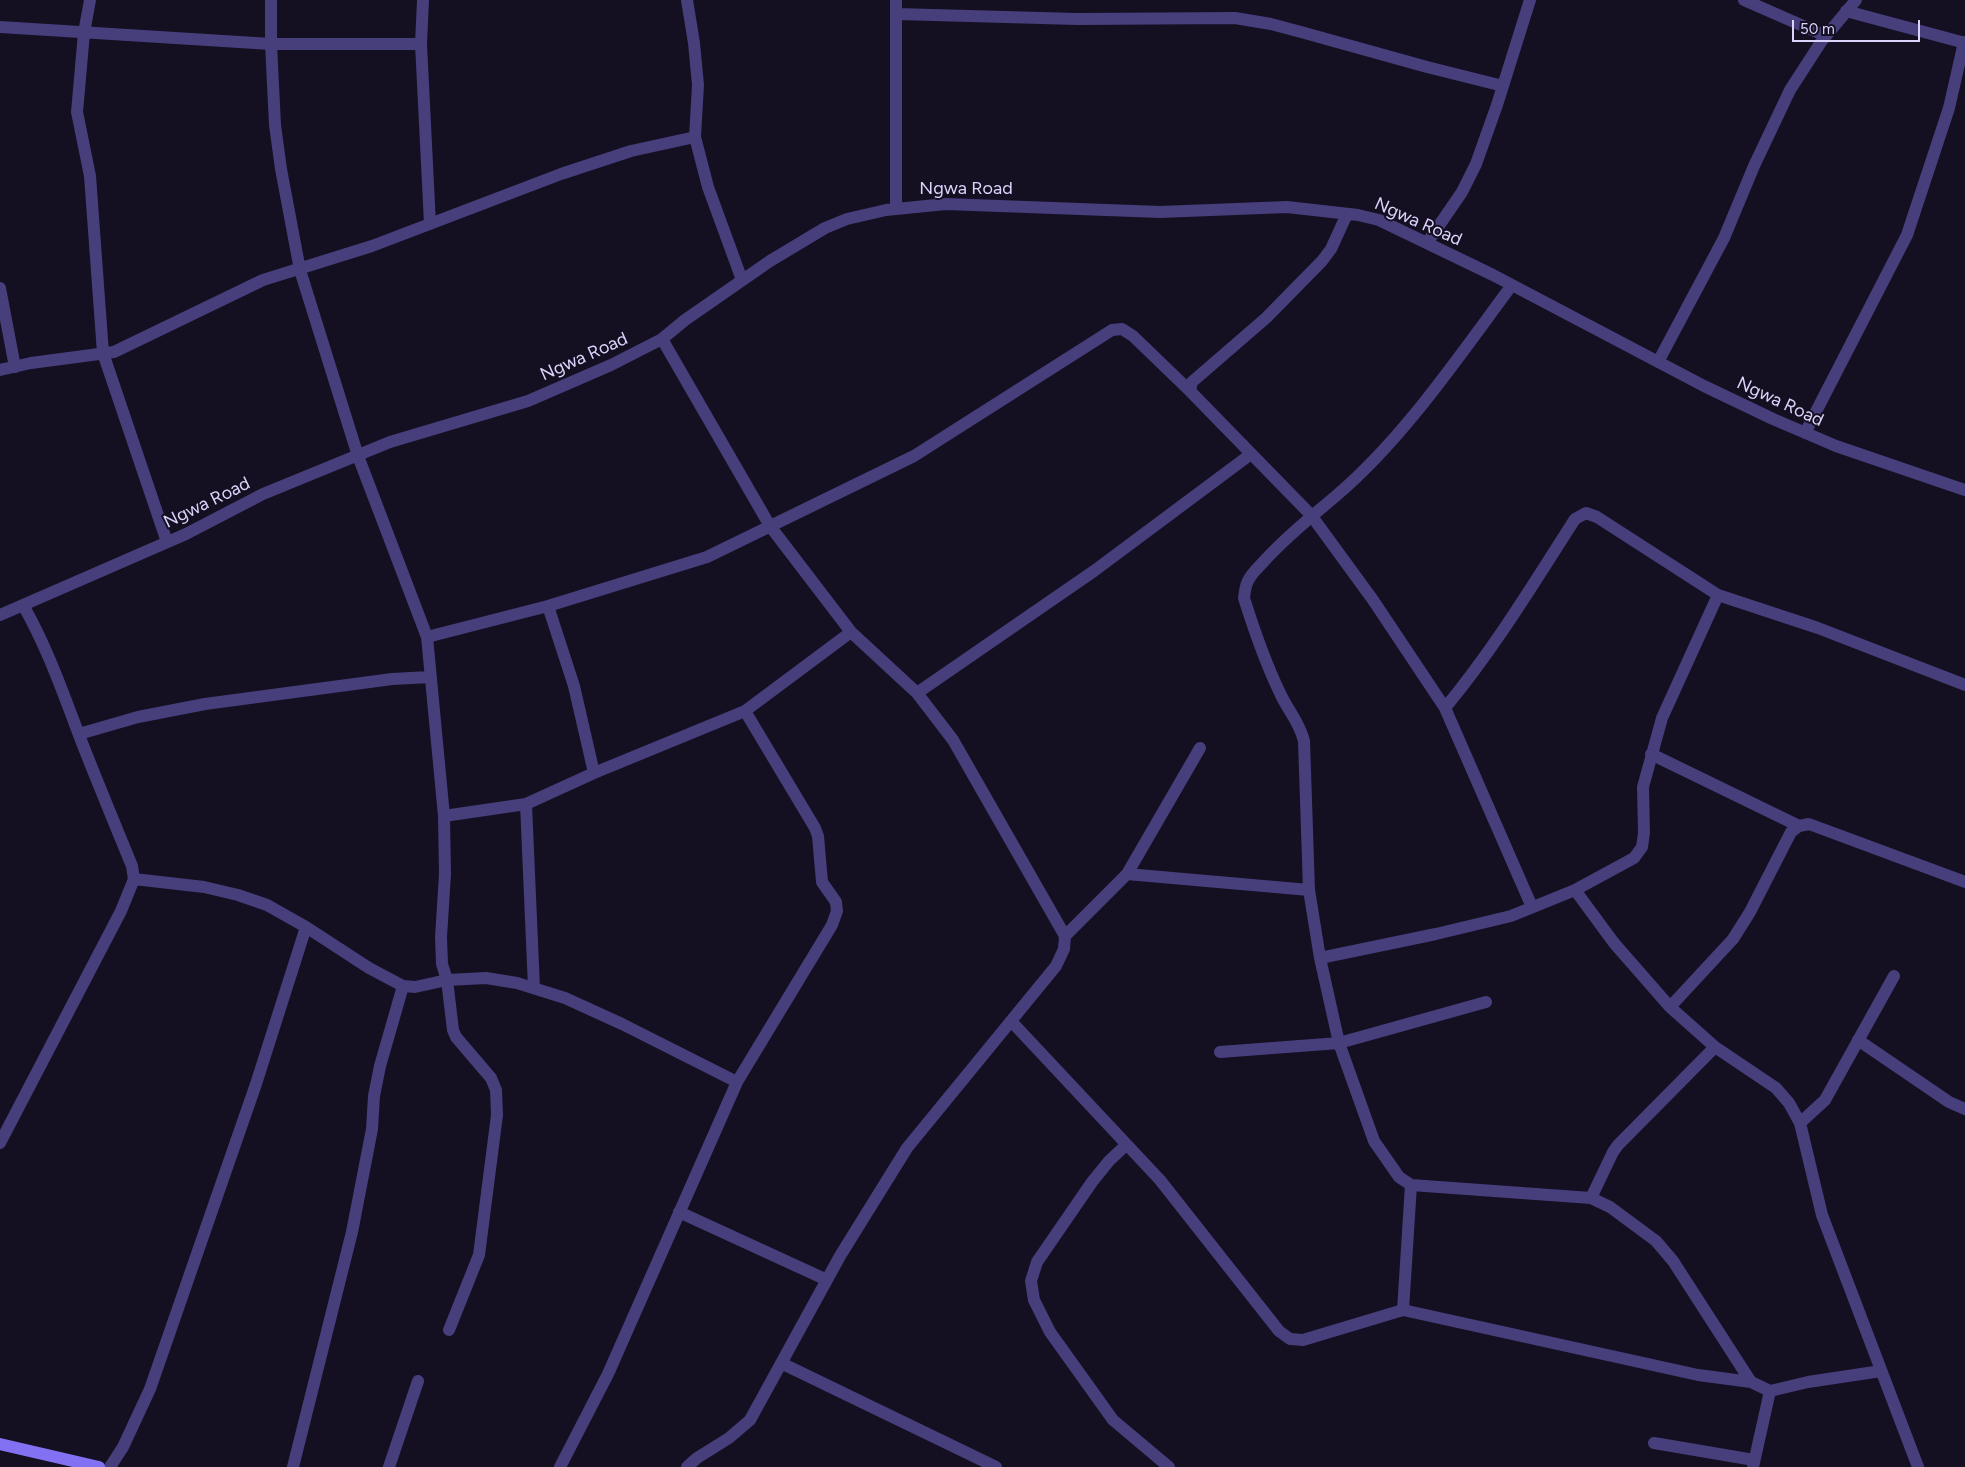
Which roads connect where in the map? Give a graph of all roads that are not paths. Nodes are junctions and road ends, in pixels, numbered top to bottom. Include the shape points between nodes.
1 (90, 0) edge
2 (271, 0) edge
3 (423, 0) edge
4 (686, 0) edge
5 (896, 0) edge
6 (1530, 0) edge
7 (1744, 0) edge
8 (1856, 0) edge
9 (1846, 11) junction
10 (896, 14) junction
11 (0, 27) edge
12 (84, 33) junction
13 (1826, 36) junction
14 (1964, 42) edge
15 (271, 44) junction
16 (421, 44) junction
17 (1503, 86) junction
18 (695, 137) junction
19 (896, 209) junction
20 (1347, 214) junction
21 (430, 224) junction
22 (1428, 244) junction
23 (300, 270) junction
24 (742, 280) junction
25 (1512, 285) junction
26 (0, 288) edge
27 (662, 339) junction
28 (103, 353) junction
29 (1658, 362) junction
30 (15, 367) junction
31 (0, 370) edge
32 (1190, 391) junction
33 (1805, 433) junction
34 (1251, 454) junction
35 (358, 456) junction
36 (1965, 490) edge
37 (1312, 515) junction
38 (770, 526) junction
39 (167, 542) junction
40 (1718, 595) junction
41 (23, 605) junction
42 (548, 606) junction
43 (0, 615) edge
44 (851, 632) junction
45 (427, 637) junction
46 (430, 677) junction
47 (1965, 685) edge
48 (917, 693) junction
49 (1445, 708) junction
50 (745, 711) junction
51 (79, 734) junction
52 (1200, 748) dead end
53 (1652, 754) junction
54 (594, 774) junction
55 (526, 804) junction
56 (444, 816) junction
57 (1798, 826) junction
58 (1127, 874) junction
59 (134, 879) junction
60 (1965, 882) edge
61 (1309, 890) junction
62 (1575, 890) junction
63 (1532, 907) junction
64 (306, 927) junction
65 (1065, 936) junction
66 (1320, 958) junction
67 (1894, 976) dead end
68 (447, 980) junction
69 (403, 986) junction
70 (534, 988) junction
71 (1486, 1002) dead end
72 (1670, 1006) junction
73 (1011, 1021) junction
74 (1858, 1040) junction
75 (1339, 1043) junction
76 (1716, 1047) junction
77 (1220, 1052) dead end
78 (737, 1082) junction
79 (1965, 1109) edge
80 (1800, 1123) junction
81 (0, 1143) edge
82 (1126, 1145) junction
83 (1411, 1185) junction
84 (1592, 1198) junction
85 (679, 1212) junction
86 (827, 1280) junction
87 (1403, 1310) junction
88 (449, 1330) dead end
89 (781, 1364) junction
90 (1881, 1371) junction
91 (418, 1381) dead end
92 (1750, 1382) junction
93 (1770, 1391) junction
94 (1654, 1443) dead end
95 (0, 1444) edge
96 (1753, 1464) edge
97 (99, 1467) edge
98 (110, 1467) edge
99 (293, 1467) edge
100 (389, 1467) edge
101 (560, 1467) edge
102 (687, 1467) edge
103 (996, 1467) edge
104 (1168, 1467) edge
105 (1918, 1467) edge

1 - 12 street
2 - 15 street
3 - 16 street
4 - 18 street via 698,85
5 - 10 street
6 - 17 street
7 - 13 street
8 - 9 street
9 - 13 street
9 - 14 street
10 - 17 street via 1077,19 1235,18 1271,24
10 - 19 street
11 - 12 street
12 - 15 street
12 - 28 street via 78,112 90,176
13 - 29 street via 1790,90 1724,238
14 - 33 street via 1947,117 1907,235
15 - 16 street
15 - 23 street via 275,126
16 - 21 street
17 - 22 street via 1476,164
18 - 21 street via 631,151
18 - 24 street via 708,187
19 - 20 street, Ngwa Road via 946,204 1160,212 1287,207
19 - 24 street, Ngwa Road via 847,219 825,228
20 - 22 street, Ngwa Road via 1379,220
20 - 32 street via 1322,262 1266,318 1192,382
21 - 23 street
22 - 25 street, Ngwa Road
23 - 28 street via 262,280 114,352
23 - 35 street
24 - 27 street, Ngwa Road
25 - 29 street, Ngwa Road
25 - 37 street via 1433,391 1388,444
26 - 30 street
27 - 35 street, Ngwa Road via 528,401 390,442
27 - 38 street
28 - 30 street
28 - 39 street
29 - 33 street, Ngwa Road
30 - 31 street
32 - 34 street
32 - 38 street via 1133,336 1122,329 1112,330 914,456
33 - 36 street, Ngwa Road
34 - 37 street
34 - 48 street via 1094,571
35 - 39 street, Ngwa Road via 263,494
35 - 45 street
37 - 49 street
37 - 61 street via 1254,572 1248,580 1244,598 1268,668 1287,709 1301,727
38 - 42 street via 707,557
38 - 44 street
39 - 41 street, Ngwa Road
40 - 47 street via 1818,628
40 - 49 street via 1597,516 1586,513 1575,519 1523,601
40 - 53 street via 1662,718
41 - 43 street, Ngwa Road
41 - 51 street via 44,645
42 - 45 street
42 - 54 street via 574,686
44 - 48 street
44 - 50 street
45 - 46 street
46 - 51 street via 392,679 205,704 138,717
46 - 56 street
48 - 65 street via 953,740
49 - 63 street
50 - 54 street
50 - 78 street via 815,828 822,882 836,902 837,912
51 - 59 street via 132,866
52 - 58 street
53 - 57 street
53 - 62 street via 1643,787 1642,847 1634,858
54 - 55 street
55 - 56 street
55 - 70 street
56 - 68 street via 446,874 441,937 442,964
57 - 60 street via 1809,824
57 - 72 street via 1733,938
58 - 61 street
58 - 65 street
59 - 64 street via 204,887 238,895 267,905
59 - 81 street via 122,911
61 - 66 street
62 - 63 street
62 - 72 street via 1614,943
63 - 66 street via 1502,918
64 - 69 street
64 - 98 street via 256,1084 150,1389
65 - 73 street via 1064,949 1056,966
66 - 75 street
67 - 74 street
68 - 69 street via 415,987
68 - 70 street via 486,978
68 - 88 street via 456,1037 491,1078 496,1090 497,1115 479,1255
69 - 99 street via 380,1066 372,1129 352,1232
70 - 78 street via 622,1024
71 - 75 street
72 - 76 street
73 - 82 street
73 - 86 street via 907,1148
74 - 79 street via 1949,1102
74 - 80 street via 1825,1100
75 - 77 street
75 - 83 street via 1374,1142 1399,1177
76 - 80 street via 1776,1088
76 - 84 street via 1618,1145
78 - 85 street
80 - 90 street via 1822,1215
82 - 87 street via 1160,1180 1279,1331 1290,1339 1303,1340
82 - 104 street via 1092,1182 1037,1262 1031,1281 1034,1300 1050,1332 1113,1420
83 - 84 street
83 - 87 street
84 - 92 street via 1610,1207 1656,1241 1673,1261
85 - 86 street
85 - 101 street via 608,1374
86 - 89 street
87 - 92 street via 1698,1376
89 - 102 street via 750,1420
89 - 103 street
90 - 93 street
90 - 105 street
91 - 100 street
92 - 93 street
93 - 96 street
94 - 96 street
95 - 97 street

